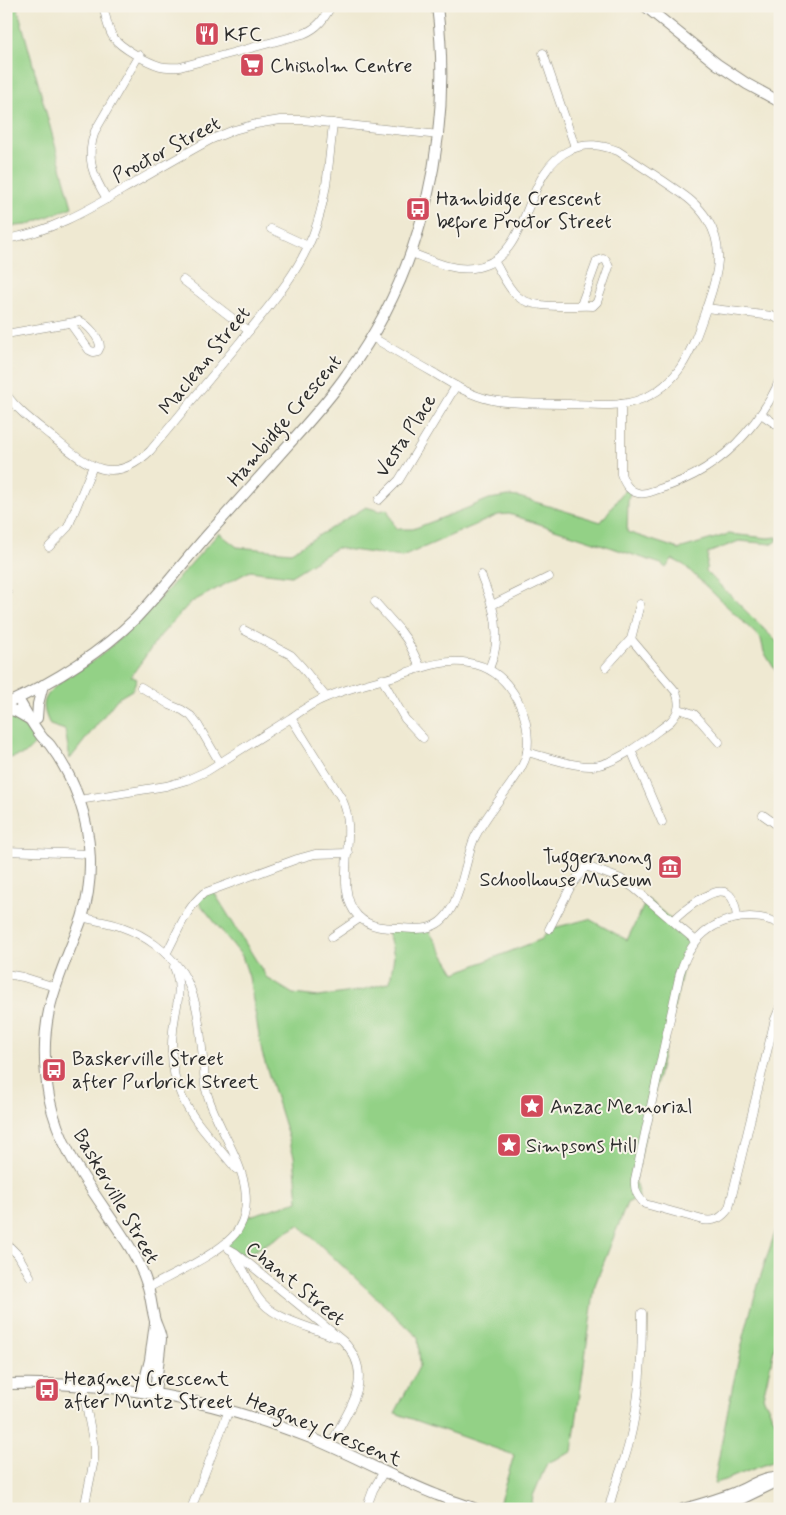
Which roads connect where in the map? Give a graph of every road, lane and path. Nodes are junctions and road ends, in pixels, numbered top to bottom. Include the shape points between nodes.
1 (103, 6) edge
2 (331, 6) edge
3 (438, 6) edge
4 (645, 6) edge
5 (543, 53) dead end
6 (139, 55) junction
7 (780, 102) edge
8 (333, 123) junction
9 (439, 135) junction
10 (575, 147) junction
11 (107, 199) junction
12 (272, 229) dead end
13 (6, 239) edge
14 (308, 246) junction
15 (411, 252) junction
16 (494, 261) junction
17 (183, 280) dead end
18 (581, 305) junction
19 (706, 308) junction
20 (780, 320) edge
21 (73, 322) dead end
22 (249, 331) junction
23 (6, 334) edge
24 (372, 337) junction
25 (780, 379) edge
26 (456, 386) junction
27 (6, 394) edge
28 (621, 404) junction
29 (761, 414) junction
30 (780, 427) edge
31 (93, 466) junction
32 (379, 500) dead end
33 (50, 548) dead end
34 (481, 575) dead end
35 (549, 577) dead end
36 (375, 602) dead end
37 (640, 604) dead end
38 (492, 605) junction
39 (244, 630) dead end
40 (630, 639) junction
41 (606, 667) dead end
42 (422, 668) junction
43 (490, 669) junction
44 (382, 679) junction
45 (43, 685) junction
46 (141, 687) dead end
47 (21, 697) junction
48 (326, 697) junction
49 (6, 704) edge
50 (6, 709) edge
51 (679, 709) junction
52 (291, 718) junction
53 (34, 720) junction
54 (423, 738) dead end
55 (719, 742) dead end
56 (630, 750) junction
57 (527, 752) junction
58 (220, 762) junction
59 (79, 800) junction
60 (764, 815) dead end
61 (662, 822) dead end
62 (780, 827) edge
63 (6, 851) edge
64 (348, 853) junction
65 (90, 854) junction
66 (82, 917) junction
67 (360, 918) junction
68 (737, 918) junction
69 (673, 922) junction
70 (780, 924) edge
71 (549, 929) dead end
72 (332, 937) dead end
73 (696, 941) junction
74 (168, 956) junction
75 (6, 974) edge
76 (55, 987) junction
77 (780, 1007) edge
78 (242, 1176) junction
79 (6, 1243) edge
80 (227, 1247) junction
81 (30, 1276) dead end
82 (148, 1288) junction
83 (642, 1313) dead end
84 (156, 1322) junction
85 (343, 1341) junction
86 (6, 1384) edge
87 (82, 1385) junction
88 (142, 1391) junction
89 (155, 1394) junction
90 (229, 1410) junction
91 (330, 1446) junction
92 (384, 1471) junction
93 (778, 1476) edge
94 (705, 1507) edge
95 (84, 1509) edge
96 (191, 1509) edge
97 (366, 1509) edge
98 (476, 1509) edge
99 (609, 1509) edge
100 (683, 1509) edge

1 - 6 street via 115,39
2 - 6 street via 323,20 310,31 180,67 159,66
3 - 9 street, Hambidge Crescent via 442,72
4 - 7 street via 717,64
5 - 10 street
6 - 11 street via 92,141 92,168
8 - 9 street, Proctor Street
8 - 11 street, Proctor Street via 280,120 234,130 212,139
8 - 14 street, Maclean Street via 321,210
9 - 15 street, Hambidge Crescent via 428,195
10 - 16 street via 553,161 544,172 514,240
10 - 19 street via 593,144 618,151 700,208 718,249 718,271
11 - 13 street, Proctor Street via 47,229
12 - 14 street
14 - 22 street, Maclean Street via 287,283
15 - 16 street via 460,268 474,268
15 - 24 street, Hambidge Crescent
16 - 18 street via 510,288 525,302
17 - 22 street
18 - 18 street via 597,261 606,260 609,267 598,302 592,306
19 - 20 street via 772,316
19 - 28 street via 691,352 677,374 651,394
21 - 23 street
22 - 31 street, Maclean Street via 141,460 112,470
24 - 26 street
24 - 45 street, Hambidge Crescent via 323,407 137,616 108,644 62,676
25 - 29 street
26 - 28 street via 482,398 508,403
26 - 32 street, Vesta Place via 399,480
27 - 31 street, Maclean Street via 27,417
28 - 29 street via 620,474 628,488 644,494 672,485 705,468 732,447
29 - 30 street
31 - 33 street via 68,527
34 - 38 street
35 - 38 street
36 - 42 street via 407,640
37 - 40 street
38 - 43 street via 497,634
39 - 48 street via 291,656
40 - 41 street
40 - 51 street via 676,692
42 - 43 street via 452,662
42 - 44 street
43 - 57 street via 511,689 522,710 528,734
44 - 48 street
44 - 54 street via 405,719
45 - 47 street, Hambidge Crescent
45 - 53 street
46 - 58 street via 191,716
47 - 49 street, Hambidge Crescent
47 - 53 street, Baskerville Street
48 - 52 street
50 - 53 street
51 - 55 street via 694,714
51 - 56 street via 670,722
52 - 58 street
52 - 64 street via 342,799 348,826
53 - 59 street, Baskerville Street via 72,782
56 - 57 street via 603,765 591,766
56 - 61 street
57 - 67 street via 520,771 474,838 455,901 442,921 421,929 379,927
58 - 59 street via 187,780 166,786
59 - 65 street, Baskerville Street
60 - 62 street
63 - 65 street
64 - 67 street via 348,897
64 - 74 street via 315,854 204,893 190,907
65 - 66 street, Baskerville Street
66 - 74 street via 138,934
66 - 76 street, Baskerville Street
67 - 72 street
68 - 69 street via 732,898 720,891 693,904
68 - 70 street via 760,918
68 - 73 street via 715,925
69 - 71 street via 621,879 586,866 571,886
69 - 73 street
73 - 77 street via 680,973 635,1179 636,1192 645,1204 703,1220 711,1221 725,1215
74 - 78 street via 181,971 197,1006 206,1091
74 - 78 street via 180,988 171,1045 177,1087 193,1118
75 - 76 street
76 - 82 street, Baskerville Street via 47,1022 45,1060 56,1123 77,1170 132,1250
78 - 80 street via 245,1211 239,1229
79 - 81 street via 18,1255
80 - 82 street
80 - 85 street, Chant Street
80 - 85 street, Chant Street via 242,1265 257,1297 266,1307 282,1317
82 - 84 street, Baskerville Street
83 - 99 street via 642,1362 636,1412
84 - 88 street, Baskerville Street
84 - 89 street, Baskerville Street via 161,1339
85 - 91 street, Chant Street via 356,1359 360,1381
86 - 87 street, Heagney Crescent
87 - 88 street, Heagney Crescent
87 - 95 street via 94,1446
88 - 89 street, Heagney Crescent
89 - 90 street, Heagney Crescent
90 - 91 street, Heagney Crescent
90 - 96 street
91 - 92 street, Heagney Crescent
92 - 97 street
92 - 98 street, Heagney Crescent
93 - 94 street via 769,1477
94 - 100 street

